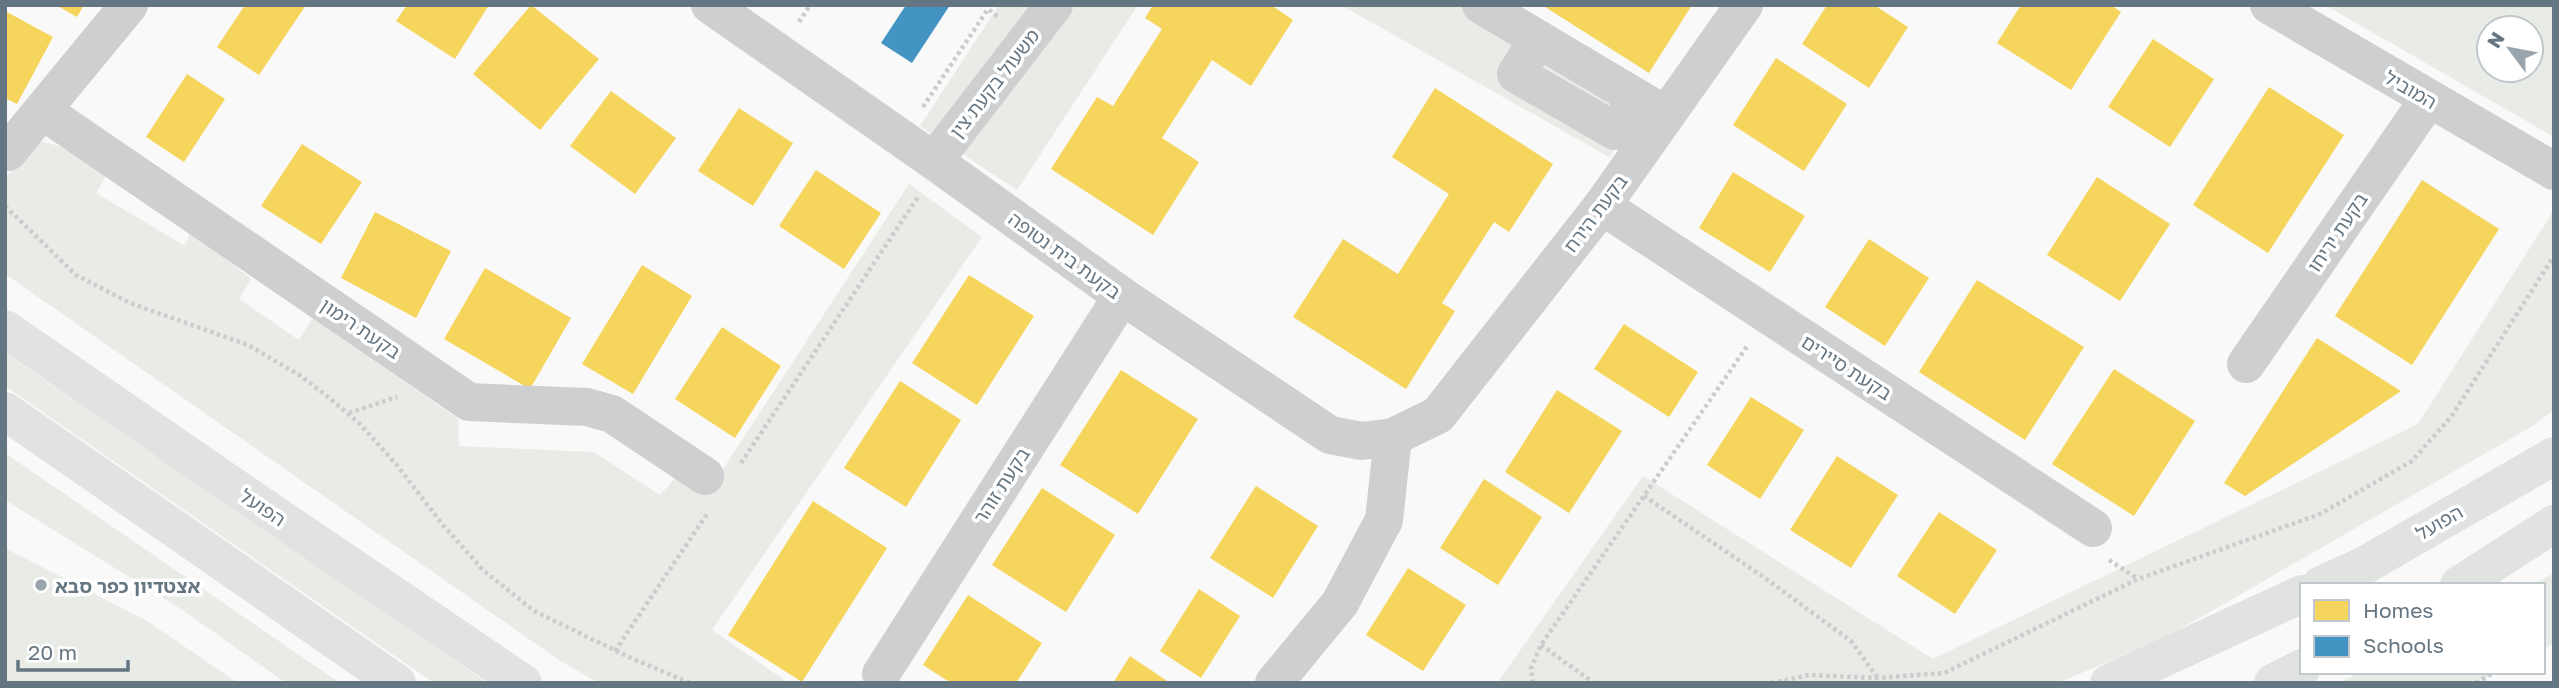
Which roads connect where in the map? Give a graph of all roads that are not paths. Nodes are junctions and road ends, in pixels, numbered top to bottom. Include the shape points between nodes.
1 (129, 5) edge
2 (710, 5) edge
3 (1054, 5) edge
4 (1481, 5) edge
5 (1744, 5) edge
6 (2269, 5) edge
7 (2428, 100) junction
8 (1652, 107) junction
9 (43, 111) junction
10 (5, 150) edge
11 (934, 161) junction
12 (2554, 171) edge
13 (1602, 206) junction
14 (1122, 296) junction
15 (5, 328) edge
16 (2246, 364) dead end
17 (5, 411) edge
18 (1438, 415) joint
19 (1393, 437) junction
20 (2554, 456) edge
21 (718, 484) road end
22 (2554, 524) edge
23 (2093, 528) dead end
24 (2554, 534) edge
25 (2500, 559) junction
26 (2325, 583) edge
27 (2462, 583) edge
28 (2300, 595) edge
29 (2300, 669) edge
30 (881, 674) dead end
31 (397, 683) edge
32 (523, 683) edge
33 (1274, 683) edge
34 (2109, 683) edge
35 (2273, 683) edge

1 - 9 street
2 - 11 street, בקעת בית נטופה
3 - 11 street, משעול בקעת צין
4 - 8 street
5 - 8 street, בקעת הירח
6 - 7 street, המוביל
7 - 12 street, המוביל
7 - 16 street, בקעת יריחו
8 - 13 street, בקעת הירח
9 - 10 street via 8,152
9 - 21 street, בקעת רימון via 469,402 587,407 612,414
11 - 14 street, בקעת בית נטופה
13 - 18 street, בקעת הירח
13 - 23 street, בקעת סיירים
14 - 19 street, בקעת בית נטופה via 1330,435 1362,441
14 - 30 street, בקעת זוהר
15 - 32 main road, הפועל
17 - 31 main road
18 - 19 street, בקעת בית נטופה
19 - 33 street via 1384,520 1340,603
20 - 26 main road, הפועל
22 - 25 main road
24 - 25 street
25 - 27 main road
28 - 34 main road
29 - 35 main road

